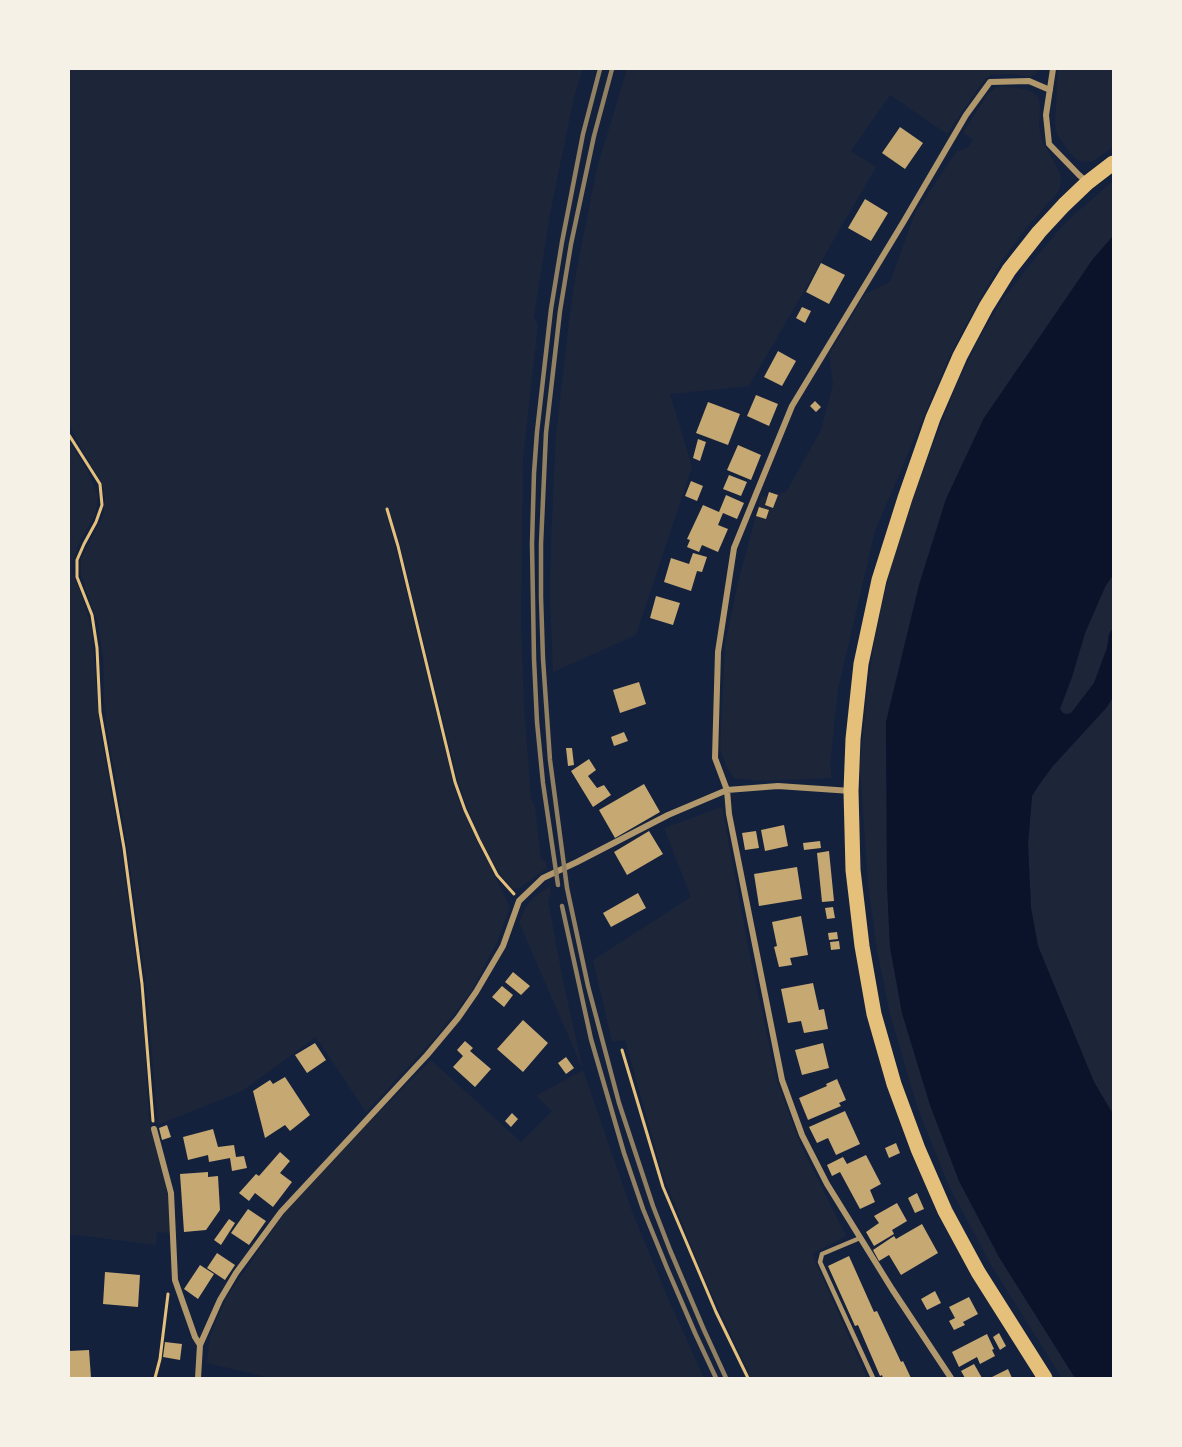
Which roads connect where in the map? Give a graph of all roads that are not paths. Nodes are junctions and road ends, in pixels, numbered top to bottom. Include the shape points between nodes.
1 (1053, 69) edge
2 (1050, 90) junction
3 (1113, 163) edge
4 (1088, 183) junction
5 (727, 790) junction
6 (851, 791) junction
7 (154, 1129) road end
8 (860, 1238) junction
9 (200, 1345) junction
10 (198, 1378) edge
11 (873, 1378) edge
12 (951, 1378) edge
13 (1045, 1378) edge

1 - 2 street
2 - 4 street via 1046,115 1049,144
2 - 5 street via 1029,81 990,82 966,115 792,406 734,548 718,652 715,758
3 - 4 main road
4 - 6 main road via 1039,232 1009,270 960,356 933,418 879,580 861,664
5 - 6 street via 778,786
5 - 8 street via 782,1080 802,1135
5 - 9 street via 543,878 519,901 503,946 464,1009 427,1055 281,1212 236,1273
6 - 13 main road via 853,870 862,946 874,1014 894,1084 945,1211 978,1272
7 - 9 street via 171,1193 176,1280
8 - 11 lane via 822,1254 820,1262
8 - 12 street
9 - 10 street

